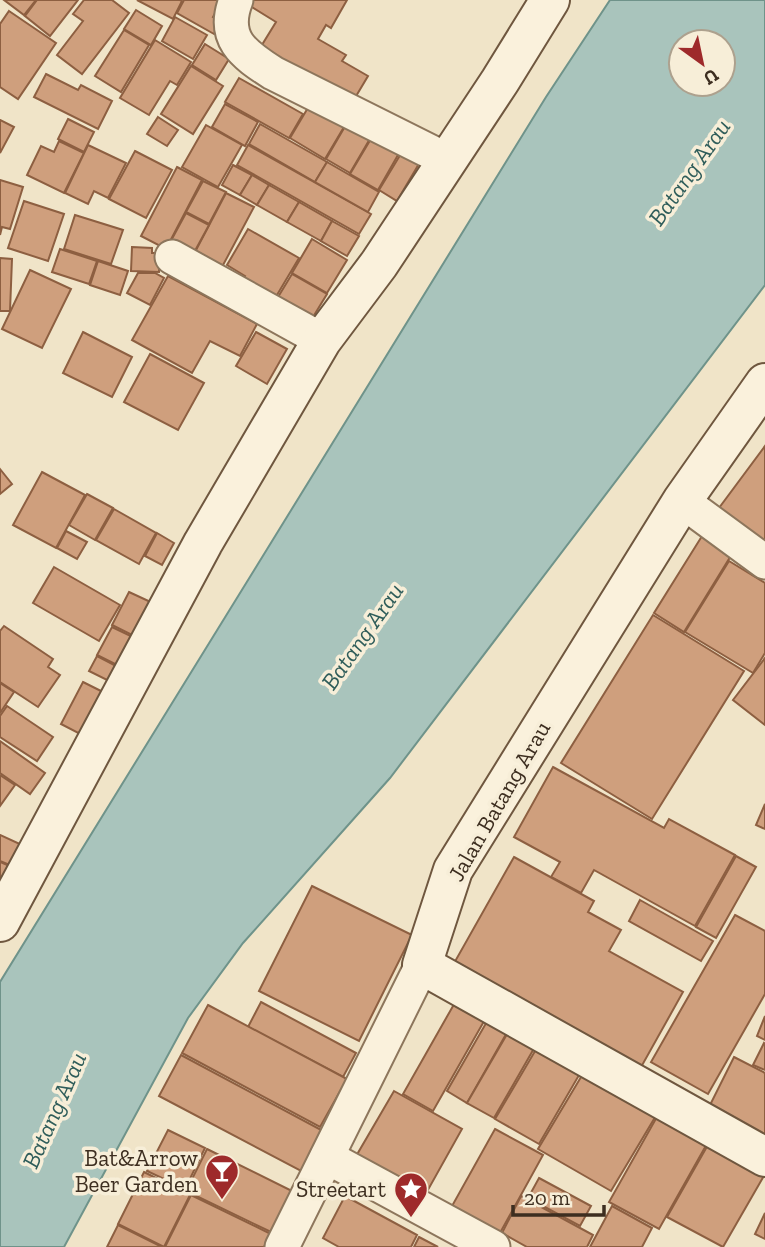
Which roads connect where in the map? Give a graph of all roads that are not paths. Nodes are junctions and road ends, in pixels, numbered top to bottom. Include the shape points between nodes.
1 (236, 0) edge
2 (550, 0) edge
3 (447, 160) junction
4 (172, 257) dead end
5 (322, 340) junction
6 (765, 383) edge
7 (682, 501) junction
8 (765, 562) edge
9 (0, 922) edge
10 (422, 965) junction
11 (327, 1157) junction
12 (765, 1157) edge
13 (282, 1247) edge
14 (493, 1247) edge

1 - 3 street via 230,28 249,57
2 - 3 street
3 - 5 street
4 - 5 street
5 - 9 street via 203,544
6 - 7 street, Jalan Batang Arau
7 - 8 street
7 - 10 street, Jalan Batang Arau via 453,870
10 - 11 street, Jalan Batang Arau
10 - 12 street
11 - 13 street, Jalan Batang Arau
11 - 14 street

